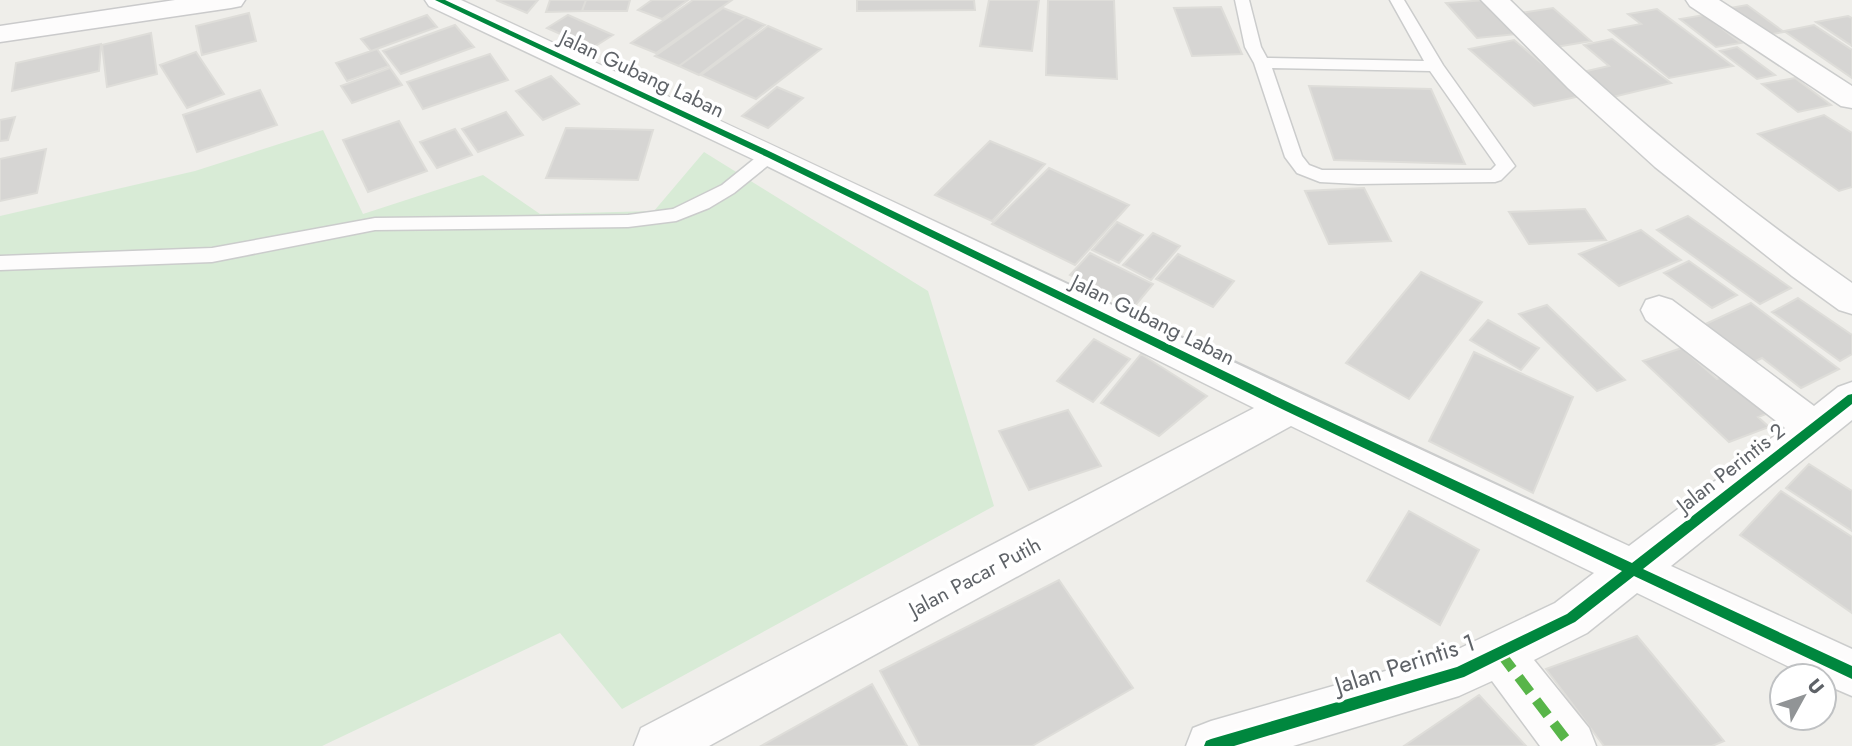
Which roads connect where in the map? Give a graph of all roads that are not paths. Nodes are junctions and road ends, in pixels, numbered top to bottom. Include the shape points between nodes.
1 (231, 0) edge
2 (439, 0) edge
3 (1242, 0) edge
4 (1397, 0) edge
5 (1495, 0) edge
6 (1700, 0) edge
7 (0, 34) edge
8 (1262, 63) junction
9 (1435, 66) junction
10 (1852, 99) edge
11 (770, 156) junction
12 (0, 263) edge
13 (1852, 301) edge
14 (1659, 310) dead end
15 (1852, 398) edge
16 (1290, 408) junction
17 (1814, 427) junction
18 (1633, 569) junction
19 (1501, 654) junction
20 (1852, 673) edge
21 (659, 746) edge
22 (1211, 746) edge
23 (1571, 746) edge

1 - 7 street
2 - 11 street, Jalan Gubang Laban
3 - 8 lane via 1253,47
4 - 9 lane
5 - 13 street via 1614,116 1768,243
6 - 10 street
8 - 9 lane
8 - 9 lane via 1294,156 1311,173 1358,178 1495,176 1506,166
11 - 12 lane via 728,189 676,215 628,221 375,224 212,255
11 - 16 street, Jalan Gubang Laban
14 - 17 street
15 - 17 street, Jalan Perintis 2
16 - 18 street, Jalan Gubang Laban
16 - 21 street, Jalan Pacar Putih
17 - 18 street, Jalan Perintis 2
18 - 19 street, Jalan Perintis 1 via 1571,618
18 - 20 street, Jalan Gubang Laban
19 - 22 street, Jalan Perintis 1 via 1459,673
19 - 23 street

